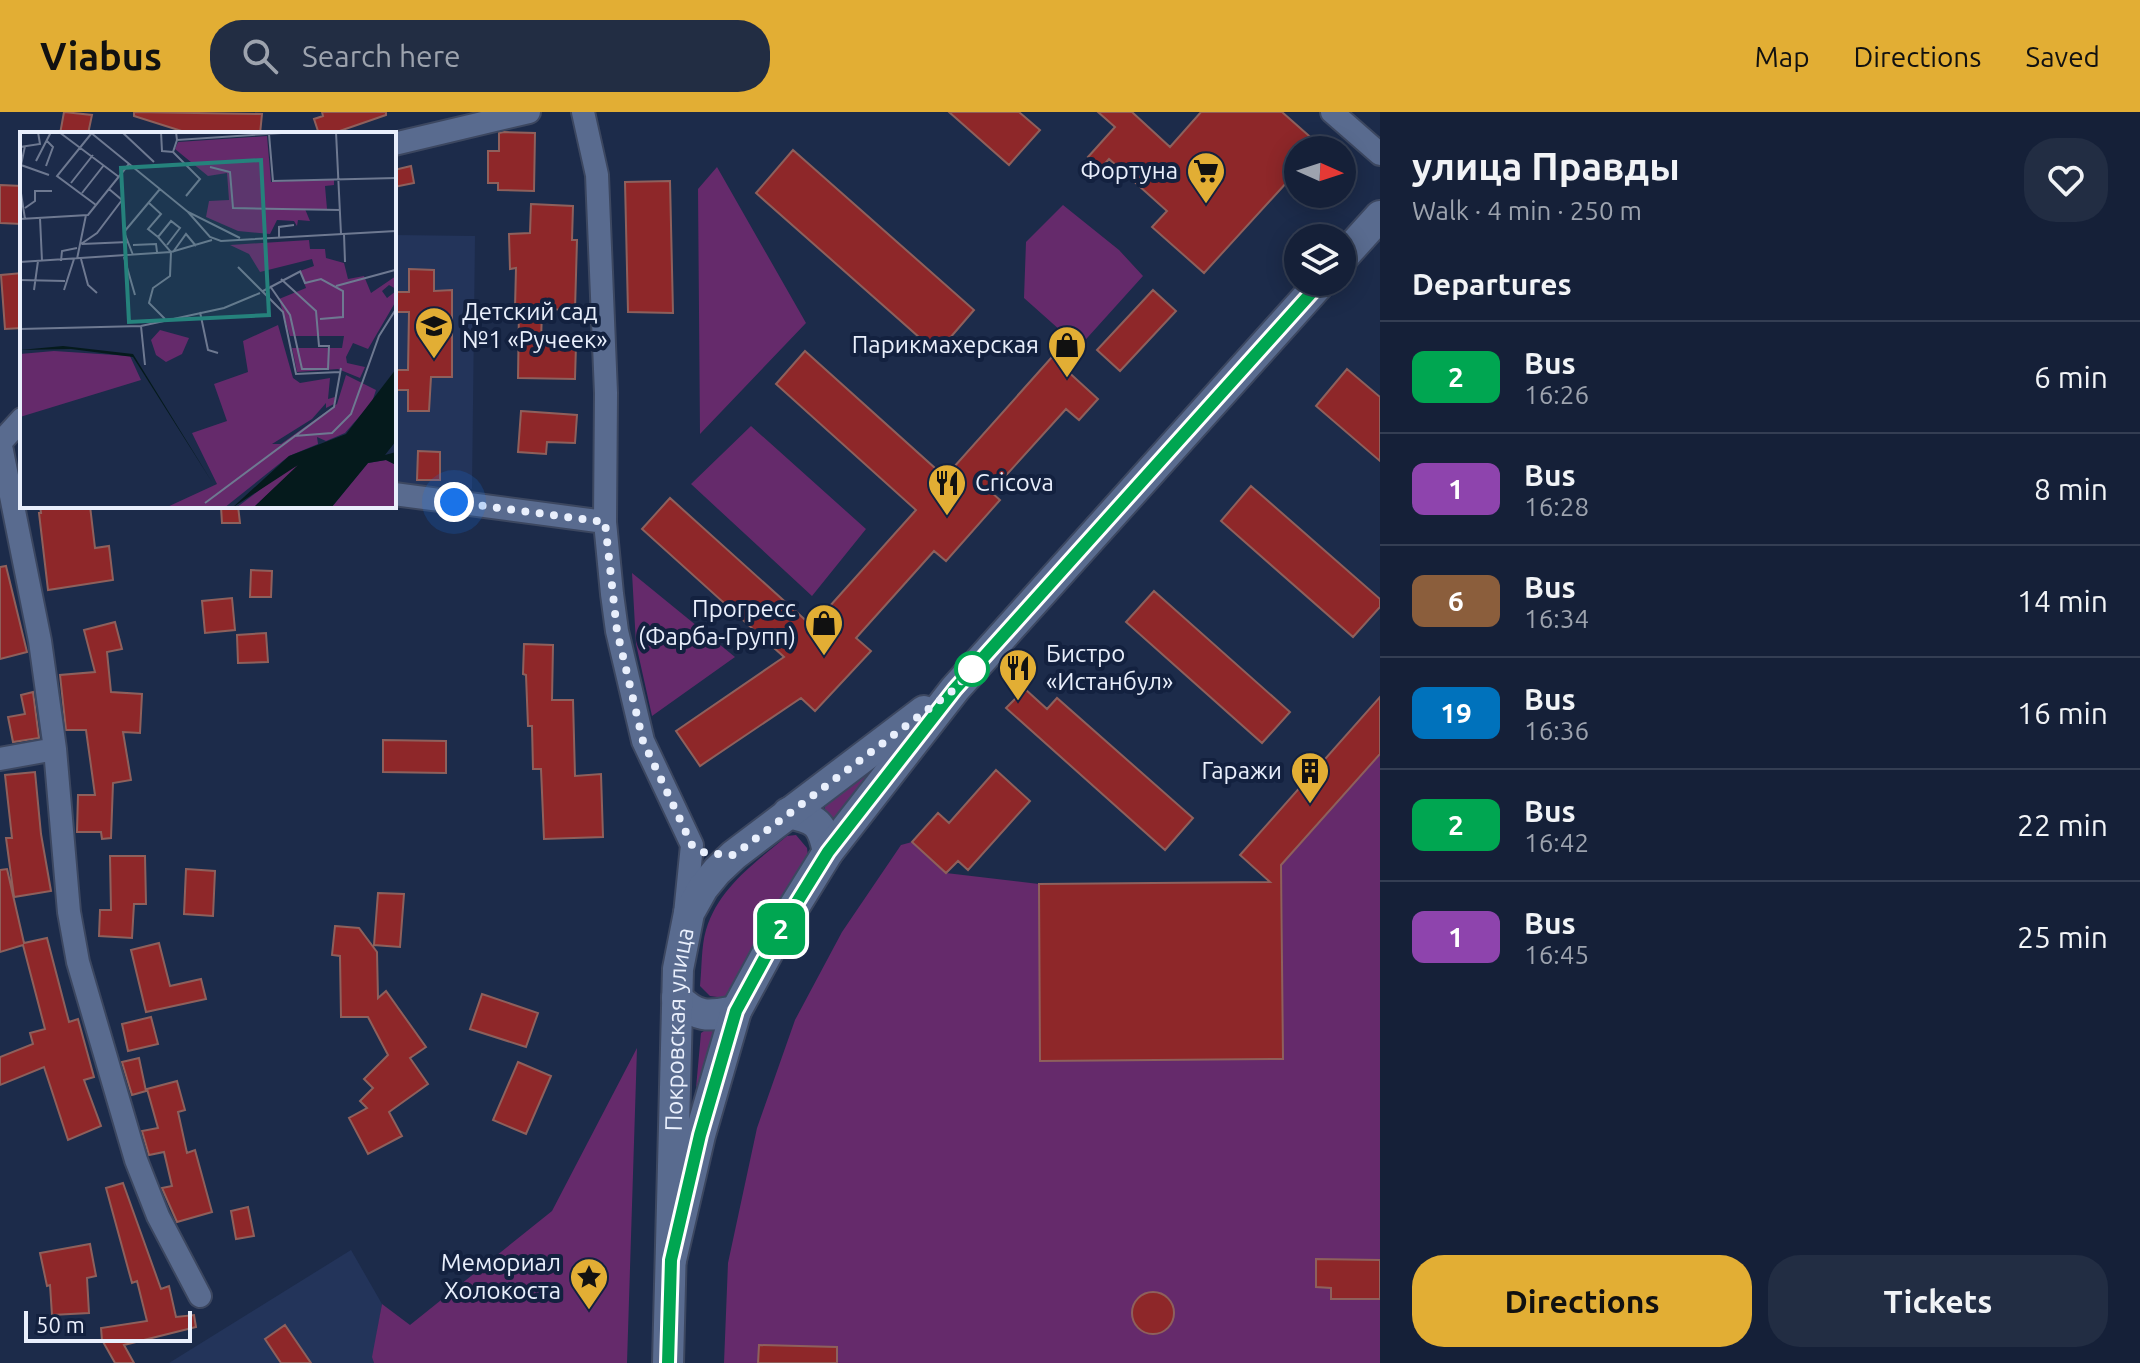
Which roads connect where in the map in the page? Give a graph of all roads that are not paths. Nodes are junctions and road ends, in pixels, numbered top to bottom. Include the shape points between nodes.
1 (529, 112) edge
2 (583, 112) edge
3 (1332, 112) edge
4 (396, 144) edge
5 (1380, 154) edge
6 (1380, 216) edge
7 (1356, 243) edge
8 (1308, 296) edge
9 (20, 421) edge
10 (0, 442) edge
11 (396, 494) edge
12 (605, 522) junction
13 (955, 689) junction
14 (55, 749) junction
15 (0, 759) edge
16 (788, 813) junction
17 (692, 845) junction
18 (828, 852) junction
19 (734, 855) junction
20 (683, 939) junction
21 (677, 998) junction
22 (736, 1011) junction
23 (671, 1260) junction
24 (200, 1296) dead end
25 (668, 1363) edge

1 - 4 street
2 - 12 street via 597,175
3 - 5 street
6 - 7 main road
8 - 13 main road
9 - 10 street
10 - 14 street via 40,641
11 - 12 street
12 - 17 street via 617,631 643,741
13 - 16 main road
13 - 18 main road, Покровская улица
14 - 15 street
14 - 24 street via 78,962 136,1160
16 - 18 main road via 811,818 824,831
16 - 19 main road
17 - 19 street via 705,853
17 - 20 street, Покровская улица
18 - 22 main road, Покровская улица
19 - 20 main road via 703,888
20 - 21 main road, Покровская улица
21 - 22 main road via 707,1016
21 - 23 main road, Покровская улица
22 - 23 main road, Покровская улица
23 - 25 main road, Покровская улица

